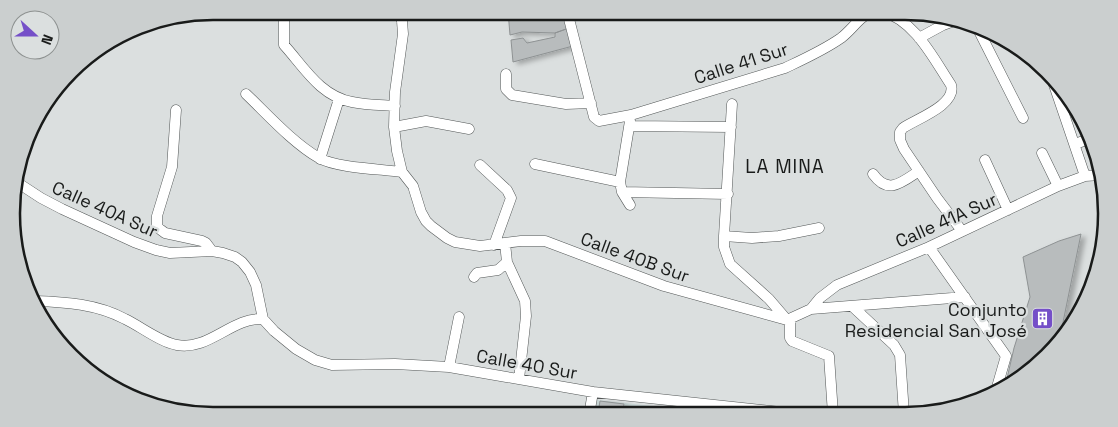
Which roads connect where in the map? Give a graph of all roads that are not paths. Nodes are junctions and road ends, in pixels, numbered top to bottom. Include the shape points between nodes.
1 (284, 20) edge
2 (402, 20) edge
3 (569, 20) edge
4 (859, 20) edge
5 (897, 20) edge
6 (944, 25) edge
7 (982, 36) edge
8 (919, 38) junction
9 (506, 74) dead end
10 (246, 94) dead end
11 (1058, 95) edge
12 (339, 99) junction
13 (591, 103) junction
14 (732, 104) dead end
15 (395, 106) junction
16 (176, 110) dead end
17 (631, 115) junction
18 (1023, 118) dead end
19 (630, 126) junction
20 (394, 127) junction
21 (731, 128) junction
22 (469, 130) dead end
23 (1084, 141) edge
24 (1074, 144) junction
25 (1042, 153) dead end
26 (320, 159) junction
27 (984, 160) dead end
28 (534, 164) dead end
29 (480, 165) dead end
30 (402, 172) junction
31 (919, 172) junction
32 (873, 174) dead end
33 (1094, 175) edge
34 (1085, 176) junction
35 (22, 186) edge
36 (1058, 186) junction
37 (621, 187) junction
38 (728, 194) junction
39 (630, 204) dead end
40 (1008, 210) junction
41 (819, 228) dead end
42 (962, 231) junction
43 (724, 236) junction
44 (505, 243) junction
45 (494, 245) junction
46 (929, 247) junction
47 (212, 251) junction
48 (507, 262) junction
49 (474, 277) dead end
50 (965, 297) junction
51 (41, 301) edge
52 (852, 306) junction
53 (811, 309) junction
54 (459, 317) dead end
55 (264, 319) junction
56 (789, 319) junction
57 (449, 367) junction
58 (519, 379) junction
59 (998, 382) edge
60 (593, 392) junction
61 (590, 407) edge
62 (734, 407) edge
63 (833, 407) edge
64 (904, 407) edge

1 - 12 street via 284,45 320,87
2 - 15 street
3 - 13 street
4 - 17 street, Calle 41 Sur via 840,38 785,68
5 - 8 street
6 - 8 street
7 - 18 street
8 - 31 street via 951,85 952,94 900,132 904,149
9 - 13 street via 506,89 512,95 566,104
10 - 26 street
11 - 24 street
12 - 15 street
12 - 26 street
13 - 17 street, Calle 41 Sur via 594,117 599,121
14 - 21 street
15 - 20 street
16 - 47 street via 172,167 157,216 157,227 165,234 202,241
17 - 19 street
19 - 21 street
19 - 37 street
20 - 22 street via 426,120
20 - 30 street
21 - 38 street
23 - 24 street
24 - 34 street
25 - 36 street
26 - 30 street
27 - 40 street
28 - 37 street
29 - 45 street via 507,190 511,198
30 - 45 street, Calle 40B Sur via 413,186 426,221 431,226 447,238 466,244
31 - 32 street via 892,186 879,183
31 - 42 street
33 - 34 street, Calle 41A Sur
34 - 36 street, Calle 41A Sur
35 - 47 street, Calle 40A Sur via 62,209 148,247 170,253
36 - 40 street, Calle 41A Sur
37 - 38 street
37 - 39 street
38 - 43 street
40 - 42 street, Calle 41A Sur
41 - 43 street via 779,236
42 - 46 street, Calle 41A Sur
43 - 56 street via 730,264
44 - 45 street, Calle 40B Sur
44 - 48 street
44 - 56 street, Calle 40B Sur via 545,241 664,286
46 - 50 street
46 - 53 street, Calle 41A Sur via 837,285
47 - 55 street, Calle 40A Sur via 234,257 250,272
48 - 49 street via 498,270 480,272
48 - 58 street via 525,301
50 - 52 street
50 - 59 street via 1006,356
51 - 55 street via 103,309 176,345 192,346 253,318
52 - 53 street
52 - 64 street via 894,345 900,355
53 - 56 street
54 - 57 street
55 - 57 street, Calle 40 Sur via 296,349 332,365
56 - 63 street via 792,341 829,356
57 - 58 street, Calle 40 Sur
58 - 60 street, Calle 40 Sur
60 - 61 street
60 - 62 street, Calle 40 Sur

